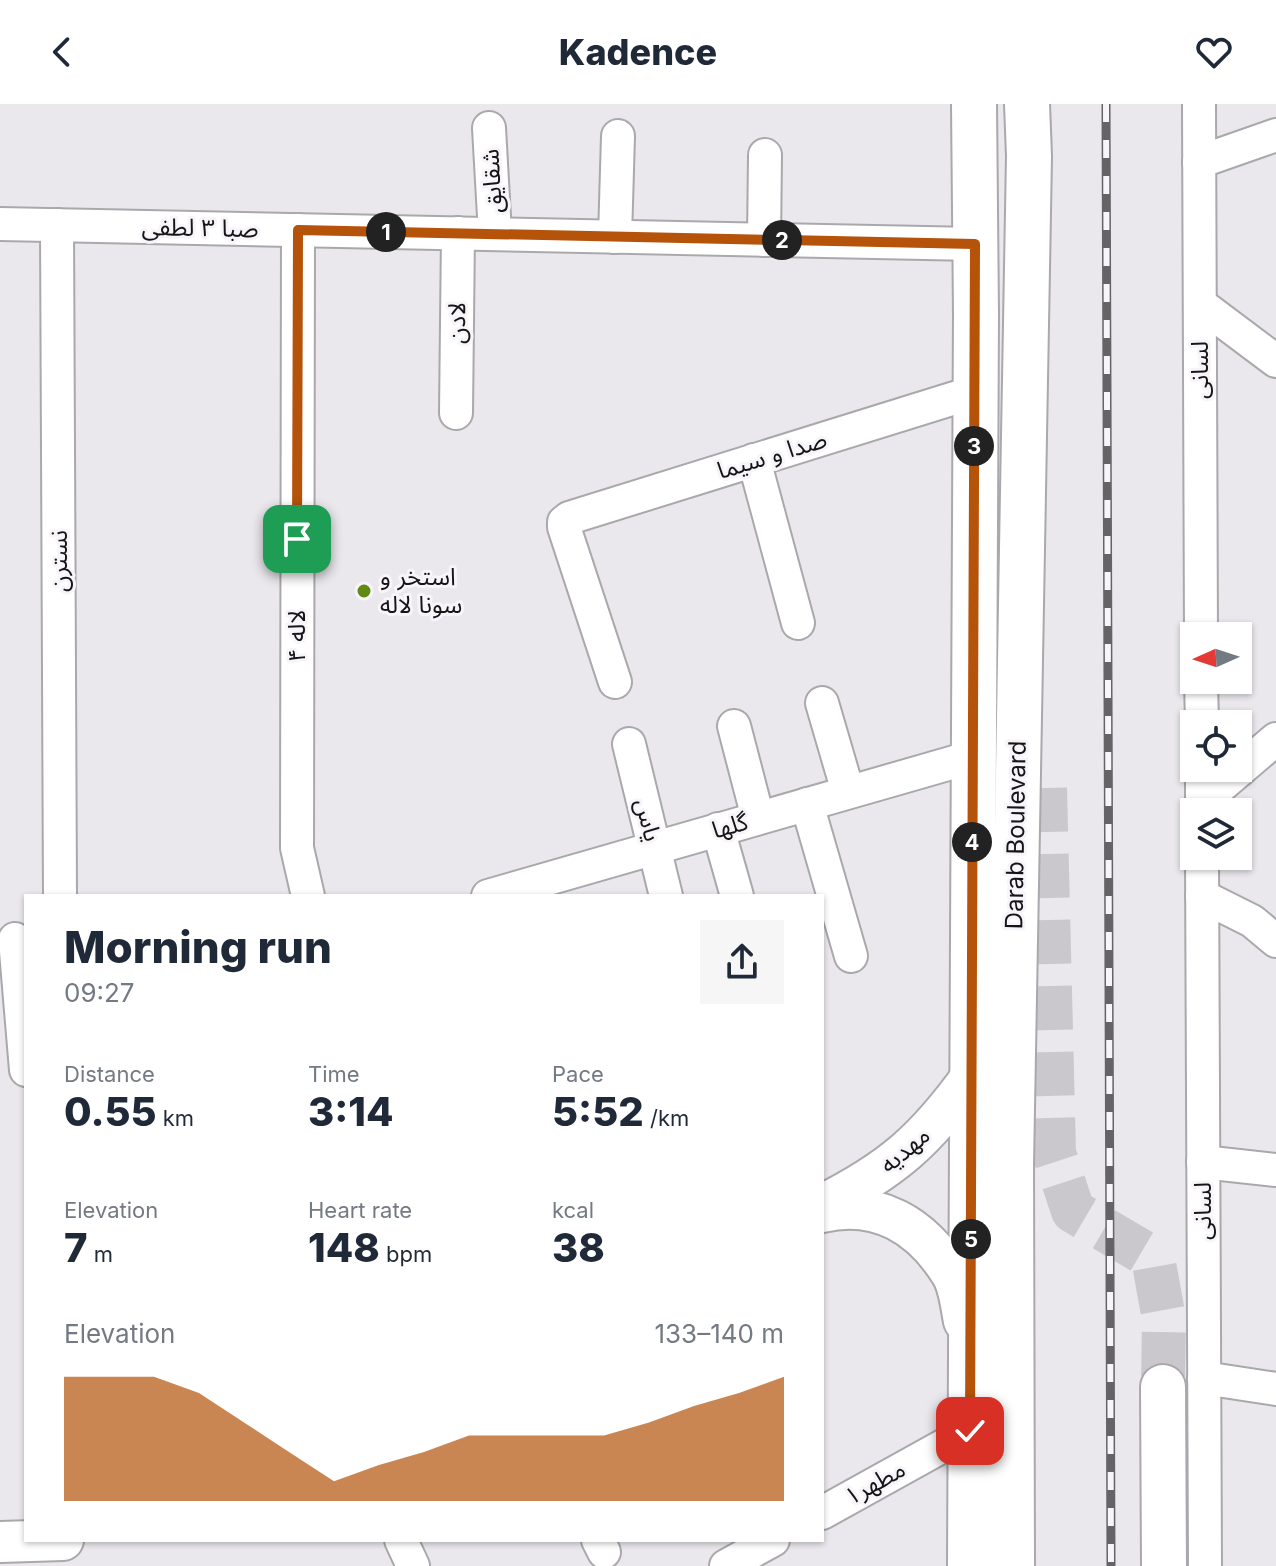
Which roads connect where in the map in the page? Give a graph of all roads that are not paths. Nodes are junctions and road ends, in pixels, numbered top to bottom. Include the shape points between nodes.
1 (974, 104) edge
2 (1027, 104) edge
3 (1199, 104) edge
4 (489, 128) dead end
5 (1276, 135) edge
6 (618, 136) dead end
7 (765, 155) dead end
8 (1199, 162) junction
9 (1028, 184) junction
10 (976, 185) junction
11 (0, 224) edge
12 (57, 225) junction
13 (298, 230) junction
14 (458, 233) junction
15 (495, 234) junction
16 (615, 237) junction
17 (764, 240) junction
18 (975, 244) junction
19 (1200, 304) junction
20 (976, 314) junction
21 (1026, 316) junction
22 (1276, 361) edge
23 (974, 392) junction
24 (456, 413) dead end
25 (754, 460) junction
26 (1020, 546) junction
27 (1201, 622) edge
28 (798, 623) dead end
29 (615, 682) dead end
30 (822, 703) dead end
31 (734, 726) dead end
32 (1276, 739) edge
33 (629, 744) dead end
34 (972, 757) junction
35 (1045, 788) tunnel mouth
36 (848, 792) junction
37 (1212, 798) edge
38 (807, 804) junction
39 (758, 818) junction
40 (718, 829) junction
41 (654, 847) junction
42 (1202, 870) edge
43 (547, 888) edge
44 (60, 894) edge
45 (308, 894) edge
46 (503, 894) edge
47 (666, 894) edge
48 (736, 894) edge
49 (1202, 896) junction
50 (14, 939) edge
51 (1276, 941) edge
52 (851, 956) dead end
53 (24, 1048) edge
54 (972, 1076) junction
55 (1203, 1162) junction
56 (1276, 1170) edge
57 (824, 1204) edge
58 (824, 1212) edge
59 (970, 1353) junction
60 (1183, 1383) junction
61 (1276, 1389) edge
62 (970, 1431) junction
63 (824, 1512) edge
64 (36, 1542) edge
65 (402, 1542) edge
66 (769, 1542) edge
67 (66, 1566) edge
68 (413, 1566) edge
69 (726, 1566) edge
70 (970, 1566) edge
71 (1012, 1566) edge
72 (1164, 1566) edge
73 (1205, 1566) edge

1 - 10 main road, Darab Boulevard
2 - 9 main road, Darab Boulevard
3 - 8 street, لسانی
4 - 15 street, شقایق
5 - 8 street
6 - 16 street
7 - 17 street
8 - 19 street, لسانی
9 - 10 main road
9 - 21 main road, Darab Boulevard
10 - 18 main road, Darab Boulevard
11 - 12 street, صبا ۳ لطفی
12 - 13 street, صبا ۳ لطفی
12 - 44 street, نسترن
13 - 14 street, صبا ۳ لطفی
13 - 45 street, لاله ۴ via 297,848
14 - 15 street, صبا ۳ لطفی
14 - 24 street, لادن
15 - 16 street, صبا ۳ لطفی
16 - 17 street, صبا ۳ لطفی
17 - 18 street, صبا ۳ لطفی
18 - 20 main road, Darab Boulevard
19 - 22 street
19 - 27 street, لسانی
20 - 21 main road
20 - 23 main road, Darab Boulevard
21 - 26 main road, Darab Boulevard
23 - 25 street, صدا و سیما
23 - 34 main road, Darab Boulevard
25 - 28 street
25 - 29 street, صدا و سیما via 564,522
26 - 35 main road via 1036,652
26 - 71 main road, Darab Boulevard via 1011,1165
30 - 36 street
31 - 39 street
32 - 37 street
33 - 41 street, یاس
34 - 36 street, گلها
34 - 54 main road, Darab Boulevard
36 - 38 street, گلها
38 - 39 street, گلها
38 - 52 street
39 - 40 street, گلها
40 - 41 street, گلها
40 - 48 street
41 - 43 street, گلها
41 - 47 street, یاس
42 - 49 street, لسانی
43 - 46 street, گلها
49 - 51 street via 1252,921
49 - 55 street, لسانی
50 - 53 street
54 - 57 street, مهدیه via 912,1149 863,1185
54 - 59 main road, Darab Boulevard
55 - 56 street
55 - 60 street, لسانی
58 - 59 street via 879,1211 919,1233 953,1275
59 - 62 main road, Darab Boulevard
60 - 61 street
60 - 72 main road
60 - 73 street, لسانی
62 - 63 street, مطهر۱
62 - 70 main road, Darab Boulevard
64 - 67 street
65 - 68 street
66 - 69 street

